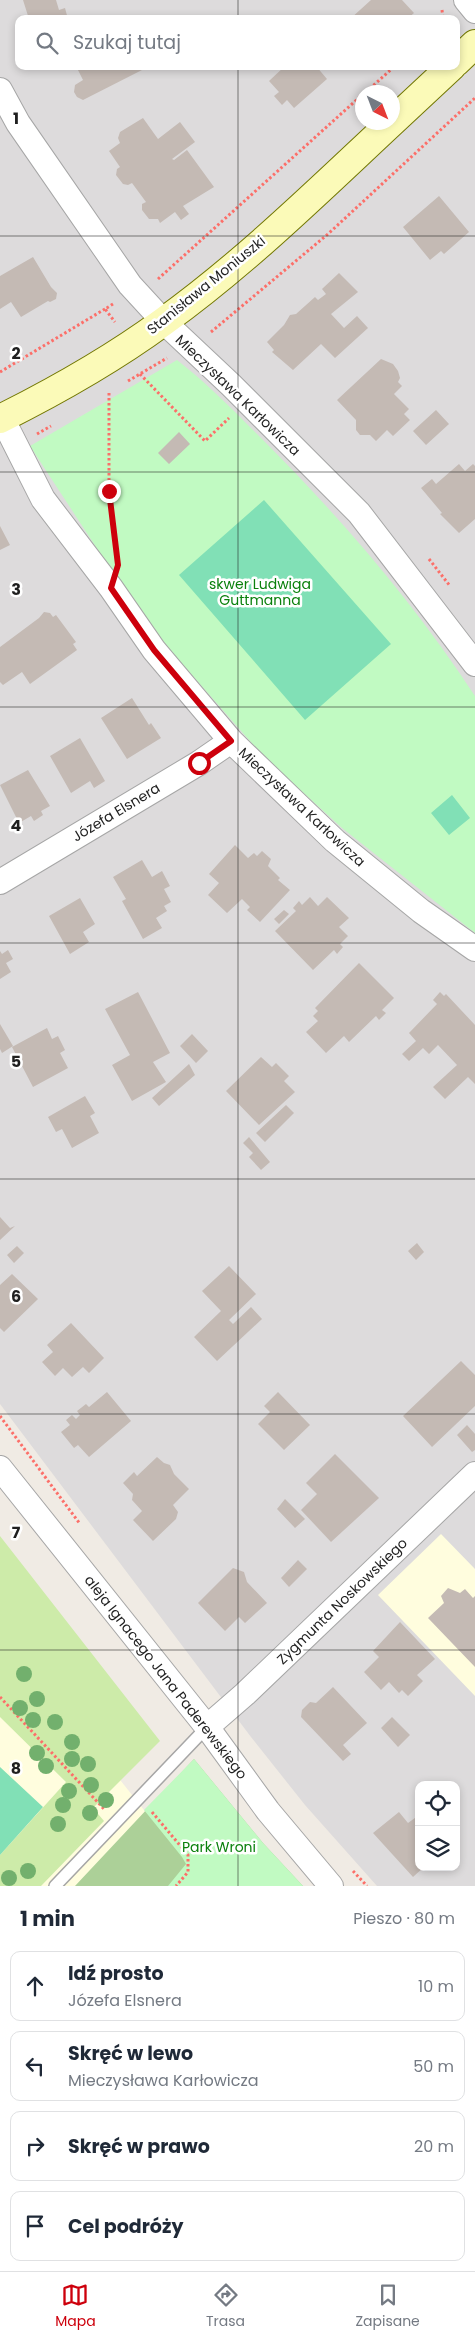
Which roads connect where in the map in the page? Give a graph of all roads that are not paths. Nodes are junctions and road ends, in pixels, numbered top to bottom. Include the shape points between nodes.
1 (466, 0) edge
2 (475, 11) edge
3 (475, 44) edge
4 (460, 58) edge
5 (448, 70) edge
6 (0, 90) edge
7 (400, 115) edge
8 (384, 130) edge
9 (164, 322) junction
10 (1, 418) edge
11 (475, 664) edge
12 (231, 741) junction
13 (0, 882) edge
14 (475, 949) edge
15 (0, 1468) edge
16 (475, 1474) edge
17 (207, 1727) junction
18 (55, 1886) edge
19 (331, 1886) edge

1 - 2 street
3 - 4 street
5 - 7 street, Stanisława Moniuszki
6 - 9 street, Mieczysława Karłowicza via 18,123 121,273
8 - 9 street, Stanisława Moniuszki via 303,206
9 - 10 street, Stanisława Moniuszki via 124,349
9 - 11 street, Mieczysława Karłowicza via 359,513
10 - 12 street, Mieczysława Karłowicza via 43,499 154,650
12 - 13 street, Józefa Elsnera
12 - 14 street, Mieczysława Karłowicza via 335,841 421,911
15 - 17 street, aleja Ignacego Jana Paderewskiego
16 - 17 street, Zygmunta Noskowskiego
17 - 18 lane
17 - 19 street, aleja Ignacego Jana Paderewskiego via 268,1810

